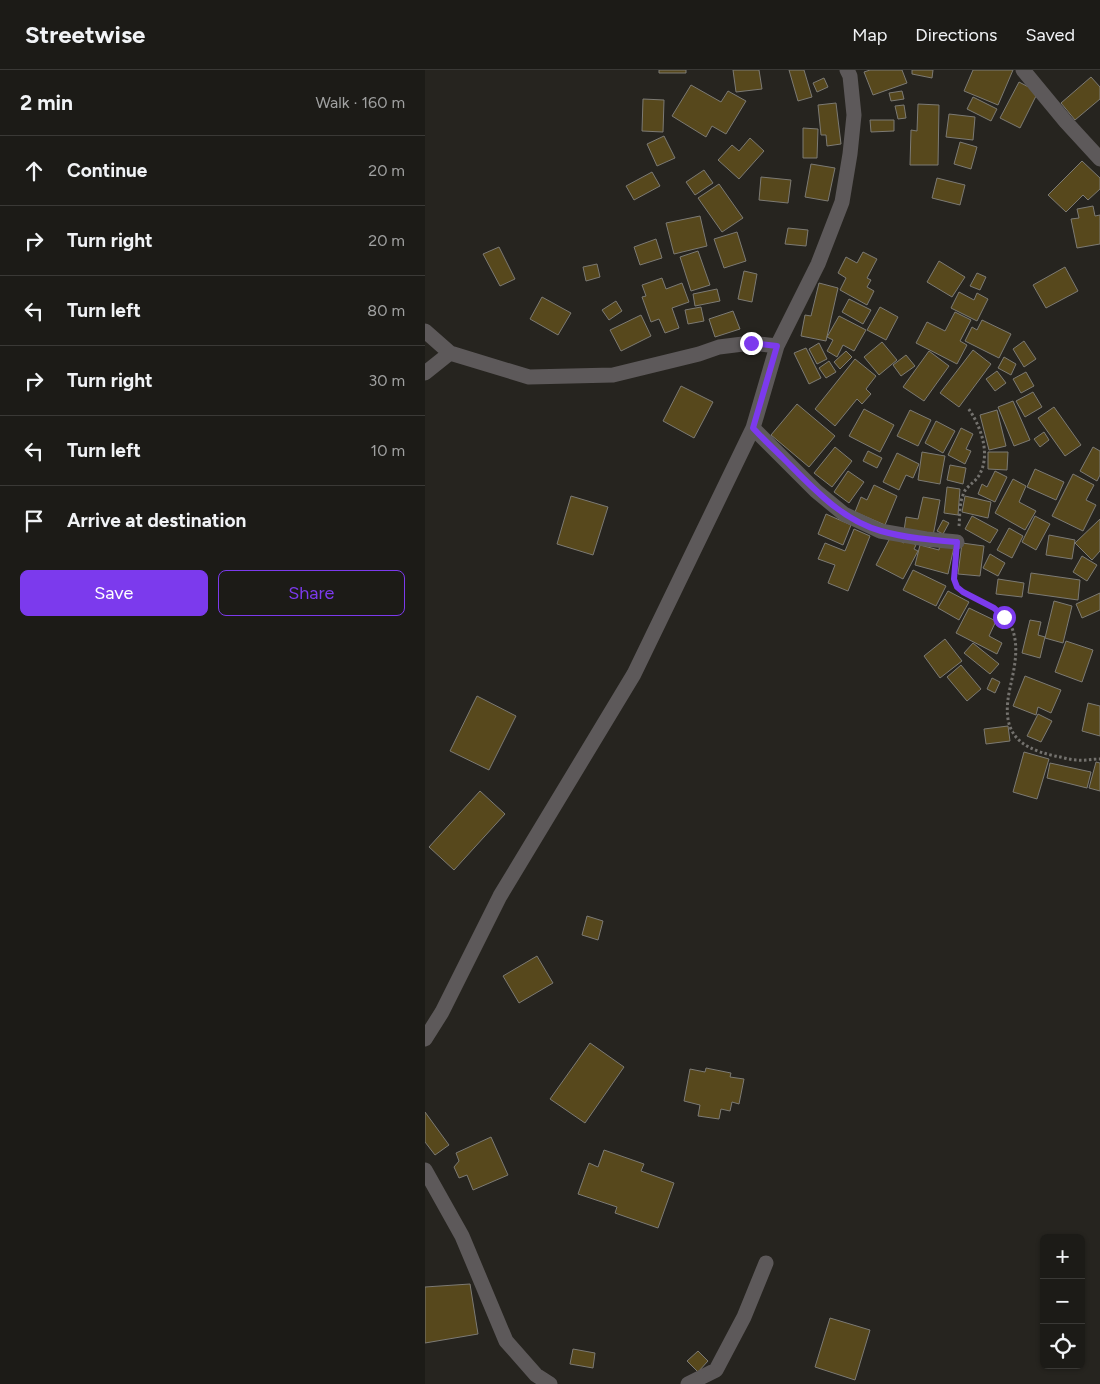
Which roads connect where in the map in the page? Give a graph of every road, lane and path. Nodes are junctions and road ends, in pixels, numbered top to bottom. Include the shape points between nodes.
1 (847, 70) edge
2 (1023, 70) edge
3 (1100, 159) edge
4 (425, 331) edge
5 (777, 346) junction
6 (450, 353) junction
7 (425, 373) edge
8 (968, 408) dead end
9 (753, 428) junction
10 (957, 542) junction
11 (1100, 760) edge
12 (425, 1039) edge
13 (425, 1170) edge
14 (766, 1263) dead end
15 (550, 1384) edge
16 (688, 1384) edge

1 - 5 street via 854,115 842,202 818,264
2 - 3 street
4 - 6 street
5 - 6 street via 751,343 719,347 613,375 529,377
5 - 9 street
6 - 7 street
8 - 10 path via 980,426 983,458 982,469 963,495
9 - 10 street via 816,491 844,514 880,531
9 - 12 street via 634,674 500,896 442,1012
10 - 11 path via 954,579 957,587 994,608 1013,631 1016,654 1006,706 1014,735 1028,747 1048,754 1077,760
13 - 15 street via 462,1236 506,1341 536,1375
14 - 16 street via 744,1317 716,1370

